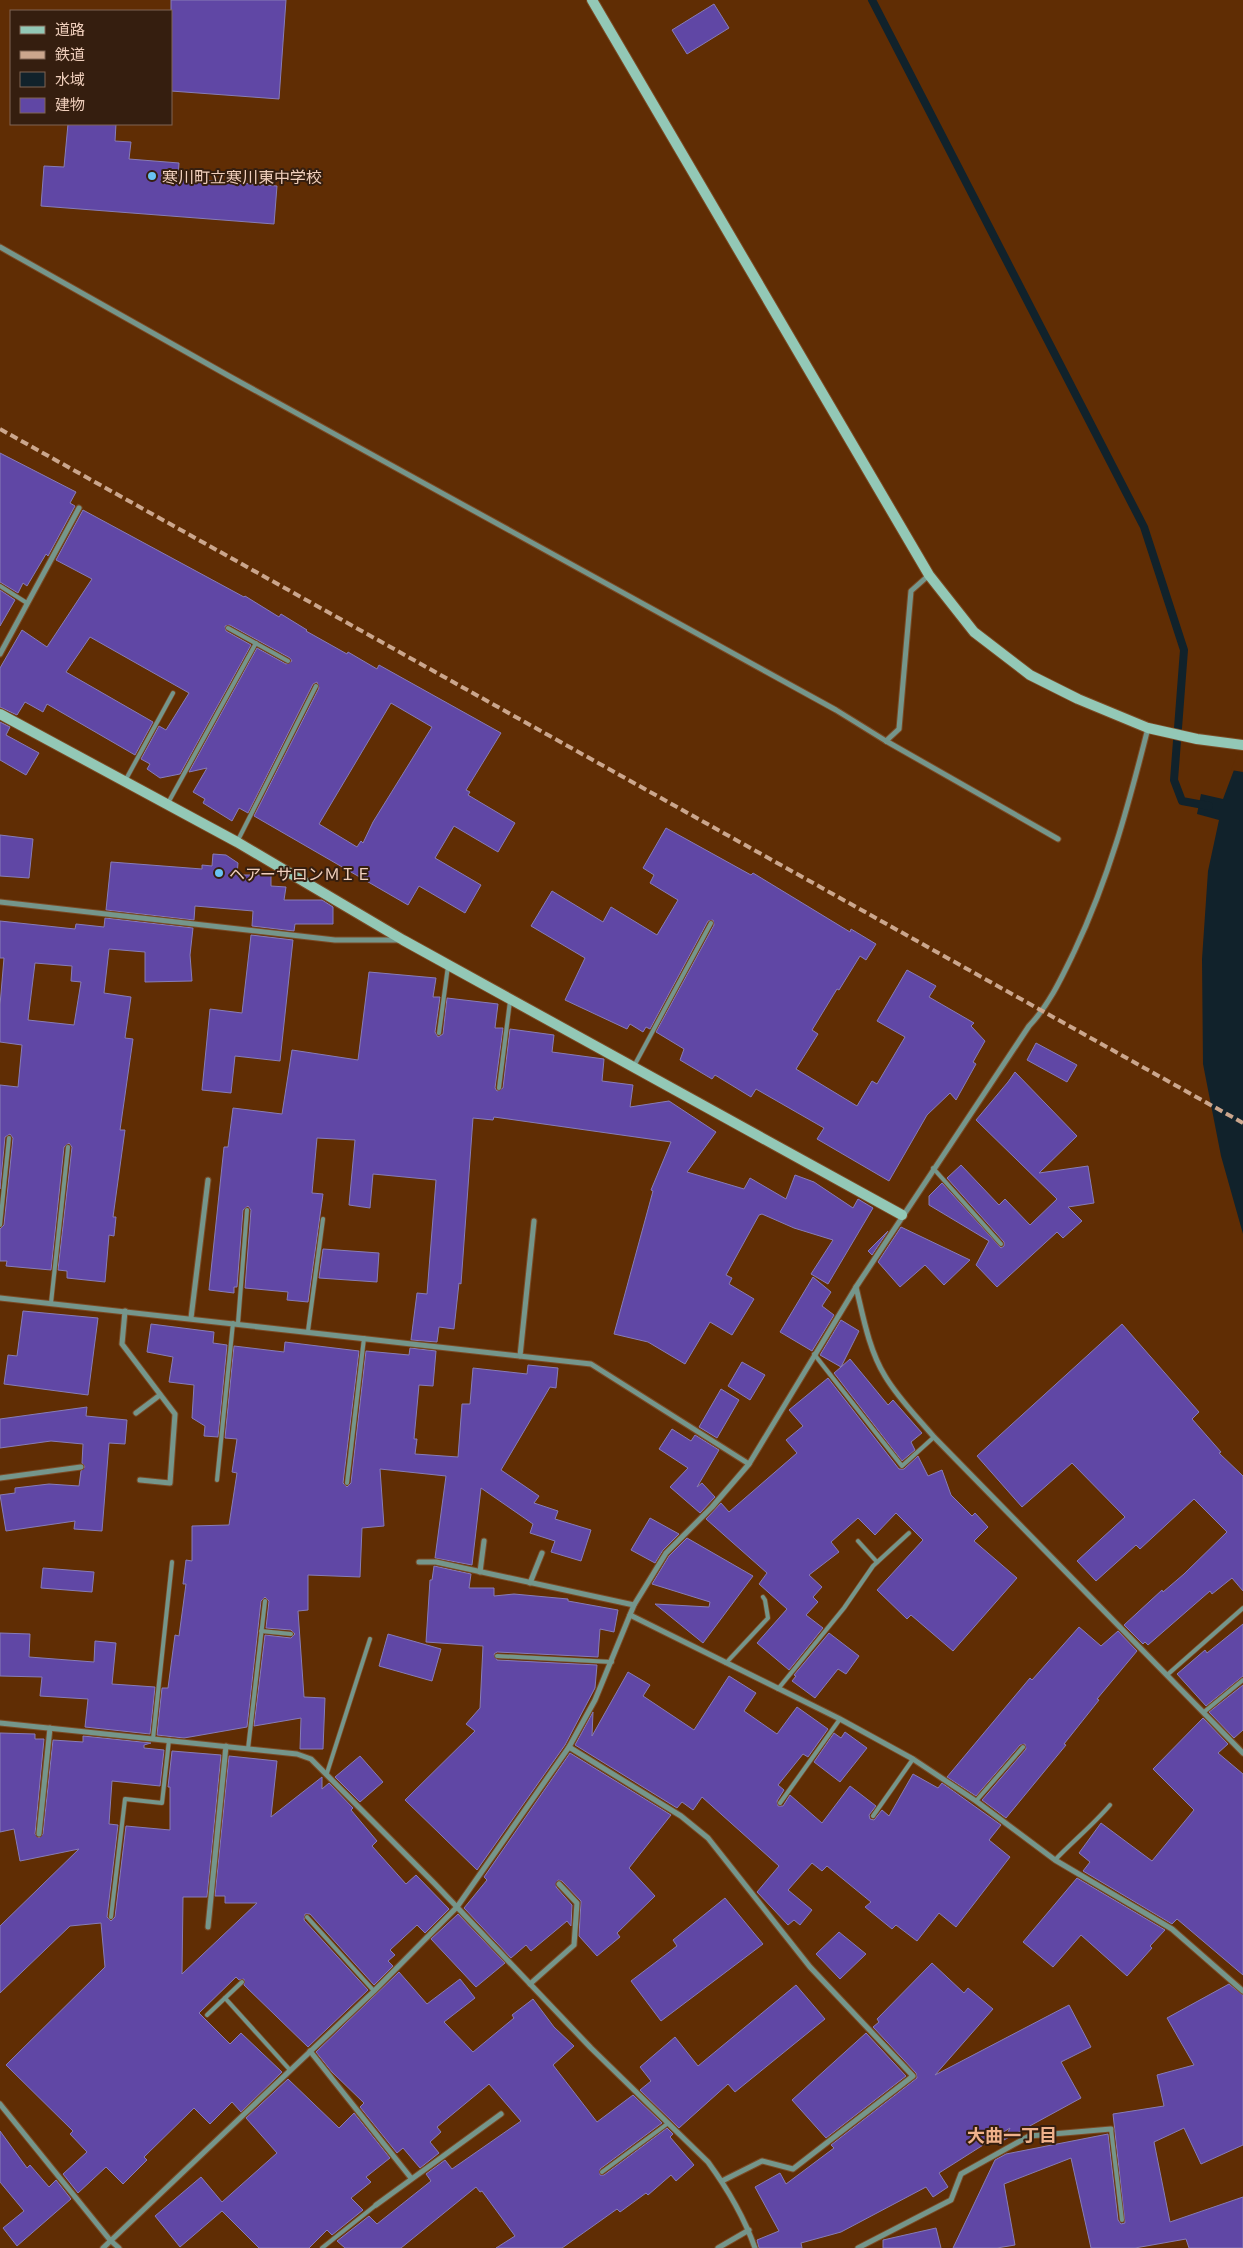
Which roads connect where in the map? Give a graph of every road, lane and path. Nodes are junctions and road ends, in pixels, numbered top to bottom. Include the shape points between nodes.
1 (592, 0) edge
2 (0, 247) edge
3 (79, 508) dead end
4 (930, 575) junction
5 (0, 586) edge
6 (27, 603) junction
7 (228, 628) dead end
8 (256, 643) junction
9 (0, 654) edge
10 (288, 661) dead end
11 (316, 686) dead end
12 (173, 693) dead end
13 (0, 714) edge
14 (1148, 728) junction
15 (886, 742) junction
16 (1243, 745) edge
17 (125, 781) junction
18 (168, 805) junction
19 (1058, 839) dead end
20 (237, 842) junction
21 (0, 902) edge
22 (711, 923) dead end
23 (403, 940) junction
24 (448, 965) junction
25 (510, 1000) junction
26 (439, 1033) dead end
27 (633, 1067) junction
28 (499, 1088) dead end
29 (9, 1138) dead end
30 (68, 1147) dead end
31 (933, 1168) junction
32 (208, 1180) dead end
33 (247, 1210) dead end
34 (902, 1215) junction
35 (323, 1219) dead end
36 (534, 1220) dead end
37 (0, 1225) edge
38 (1002, 1244) dead end
39 (856, 1287) junction
40 (0, 1298) edge
41 (52, 1303) junction
42 (125, 1311) junction
43 (191, 1318) junction
44 (236, 1323) junction
45 (308, 1331) junction
46 (364, 1338) junction
47 (814, 1354) junction
48 (520, 1356) junction
49 (160, 1395) junction
50 (136, 1412) dead end
51 (934, 1436) junction
52 (749, 1464) junction
53 (81, 1467) dead end
54 (0, 1478) edge
55 (140, 1480) dead end
56 (217, 1480) dead end
57 (347, 1483) dead end
58 (909, 1532) dead end
59 (484, 1541) dead end
60 (858, 1541) dead end
61 (542, 1553) dead end
62 (172, 1562) dead end
63 (419, 1562) dead end
64 (877, 1562) junction
65 (480, 1572) junction
66 (530, 1582) junction
67 (763, 1597) dead end
68 (265, 1601) dead end
69 (634, 1605) junction
70 (1243, 1608) edge
71 (630, 1615) junction
72 (262, 1632) junction
73 (291, 1634) dead end
74 (370, 1639) dead end
75 (497, 1656) dead end
76 (612, 1662) junction
77 (726, 1663) junction
78 (1167, 1675) junction
79 (1243, 1680) edge
80 (778, 1689) junction
81 (1204, 1712) junction
82 (840, 1719) junction
83 (0, 1723) edge
84 (50, 1728) junction
85 (153, 1739) junction
86 (169, 1740) junction
87 (226, 1746) junction
88 (569, 1747) junction
89 (1023, 1747) dead end
90 (248, 1749) junction
91 (1243, 1754) edge
92 (913, 1759) junction
93 (327, 1774) junction
94 (976, 1801) junction
95 (780, 1802) dead end
96 (1110, 1805) dead end
97 (873, 1816) dead end
98 (39, 1834) dead end
99 (1055, 1860) junction
100 (559, 1884) dead end
101 (458, 1908) junction
102 (112, 1917) dead end
103 (307, 1917) dead end
104 (208, 1926) dead end
105 (242, 1982) dead end
106 (530, 1984) junction
107 (374, 1991) junction
108 (1243, 1992) edge
109 (225, 1998) junction
110 (207, 2015) dead end
111 (310, 2051) junction
112 (290, 2070) junction
113 (0, 2104) edge
114 (501, 2114) dead end
115 (667, 2124) junction
116 (1111, 2129) joint
117 (602, 2172) dead end
118 (411, 2178) junction
119 (722, 2181) junction
120 (376, 2205) joint
121 (1122, 2220) dead end
122 (749, 2230) junction
123 (110, 2240) junction
124 (103, 2248) edge
125 (119, 2248) edge
126 (322, 2248) edge
127 (718, 2248) edge
128 (755, 2248) edge
129 (858, 2248) edge

1 - 4 street
2 - 15 street via 819,701
3 - 6 street
4 - 14 street via 974,632 1030,675
4 - 15 street via 911,591 899,729
5 - 6 lane
6 - 9 street
7 - 8 lane
8 - 10 lane
8 - 18 lane
11 - 20 lane
12 - 17 lane
13 - 17 street
14 - 16 street
14 - 31 street via 1125,820 1096,906 1065,972 1043,1011 1029,1026
15 - 19 street
17 - 18 street
18 - 20 street
20 - 23 street
21 - 23 street via 335,940
22 - 27 lane
23 - 24 street
24 - 25 street
24 - 26 lane
25 - 27 street
25 - 28 lane
27 - 34 street
29 - 37 lane
30 - 41 lane
31 - 34 street
31 - 38 lane
32 - 43 street
33 - 44 lane
34 - 39 street
35 - 45 lane
36 - 48 street
39 - 47 street
39 - 51 street via 871,1343 884,1375
40 - 41 street
41 - 42 street
42 - 43 street
42 - 49 street via 122,1344
43 - 44 street
44 - 45 street
44 - 56 lane
45 - 46 street
46 - 48 street
46 - 57 lane
47 - 51 lane via 902,1466
47 - 52 street
48 - 52 street via 591,1364
49 - 50 street
49 - 55 street via 175,1414 170,1483
51 - 78 street
52 - 69 street via 666,1553
53 - 54 street
58 - 64 lane
59 - 65 street
60 - 64 lane
61 - 66 street
62 - 85 lane
63 - 65 street via 436,1562
64 - 80 lane
65 - 66 street
66 - 69 street
67 - 77 lane via 768,1618
68 - 72 lane
69 - 71 street
70 - 78 lane
71 - 76 street
71 - 77 street
72 - 73 lane
72 - 90 lane
74 - 93 lane
75 - 76 lane
76 - 88 street via 596,1700
77 - 80 street
78 - 81 street
79 - 81 lane
80 - 82 street
81 - 91 street
82 - 92 street
82 - 95 lane
83 - 84 street
84 - 85 street
84 - 98 street
85 - 86 street
86 - 87 street
86 - 102 lane via 162,1803 125,1800
87 - 90 street
87 - 104 street
88 - 101 street
88 - 119 street via 681,1816 708,1838 810,1967 913,2076 793,2169 762,2161
89 - 94 lane
90 - 93 street via 297,1754 311,1759
92 - 94 street
92 - 97 lane
93 - 101 street
94 - 99 street
96 - 99 lane
99 - 108 street via 1172,1929
100 - 106 street via 577,1903 574,1945
101 - 106 street
101 - 107 street
103 - 107 lane
105 - 109 lane
106 - 115 street
107 - 111 street
109 - 110 lane
109 - 112 lane
111 - 112 street
111 - 118 street
112 - 123 street
113 - 123 street
114 - 118 street
115 - 117 lane
115 - 119 street via 708,2162
116 - 121 lane
116 - 129 street via 1029,2136 961,2174 951,2200
118 - 120 street
119 - 122 street
120 - 126 lane
122 - 127 street
122 - 128 street
123 - 124 street
123 - 125 street

